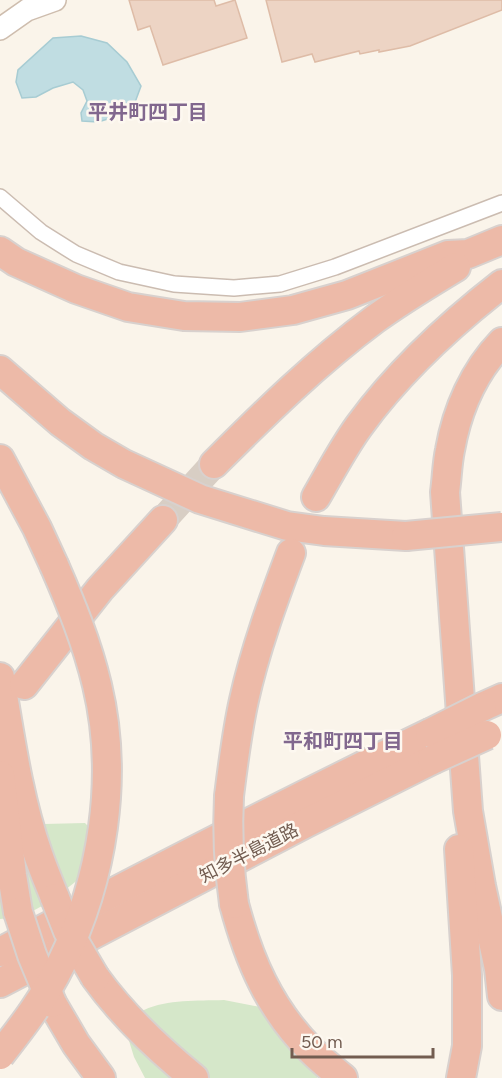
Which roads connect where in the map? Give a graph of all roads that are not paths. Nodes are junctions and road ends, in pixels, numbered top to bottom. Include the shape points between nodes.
1 (55, 0) edge
2 (0, 29) edge
3 (0, 197) edge
4 (502, 203) edge
5 (502, 240) edge
6 (0, 250) edge
7 (468, 255) junction
8 (502, 284) edge
9 (502, 342) edge
10 (0, 370) edge
11 (0, 459) edge
12 (214, 464) tunnel mouth
13 (316, 497) dead end
14 (163, 519) tunnel mouth
15 (502, 527) edge
16 (291, 553) dead end
17 (12, 681) edge
18 (459, 687) junction
19 (492, 703) edge
20 (495, 732) edge
21 (431, 746) junction
22 (0, 772) edge
23 (177, 875) junction
24 (0, 952) edge
25 (0, 983) edge
26 (502, 996) edge
27 (0, 1054) edge
28 (101, 1078) edge
29 (194, 1078) edge
30 (343, 1078) edge
31 (461, 1078) edge

1 - 2 street via 27,10
3 - 4 street via 41,232 76,254 119,272 174,284 234,288 280,284 335,267
5 - 7 highway
6 - 7 highway via 16,262 76,290 129,307 184,316 240,317 293,310 347,295 448,255
7 - 12 highway via 339,348
8 - 13 highway via 411,363 358,427
9 - 18 highway via 471,384 450,450 445,492
10 - 15 highway, bridge via 93,446 200,499 287,526 324,531 405,536
11 - 27 highway, bridge via 37,528 80,628 98,687 107,756 99,853 78,925 42,998
14 - 17 highway
16 - 30 highway, bridge via 272,602 244,700 229,796 228,849 234,903 243,938 265,988 279,1012 312,1051
17 - 29 highway, bridge via 11,743 23,803 37,854 68,931 113,1002
18 - 26 highway via 468,811
18 - 31 highway via 451,706 467,975 467,1046
19 - 21 highway, 知多半島道路, bridge
20 - 21 highway, 知多半島道路, bridge
21 - 23 highway, 知多半島道路 via 304,794
22 - 28 highway, bridge via 18,912 32,955 52,1003
23 - 24 highway, 知多半島道路
23 - 25 highway, 知多半島道路

